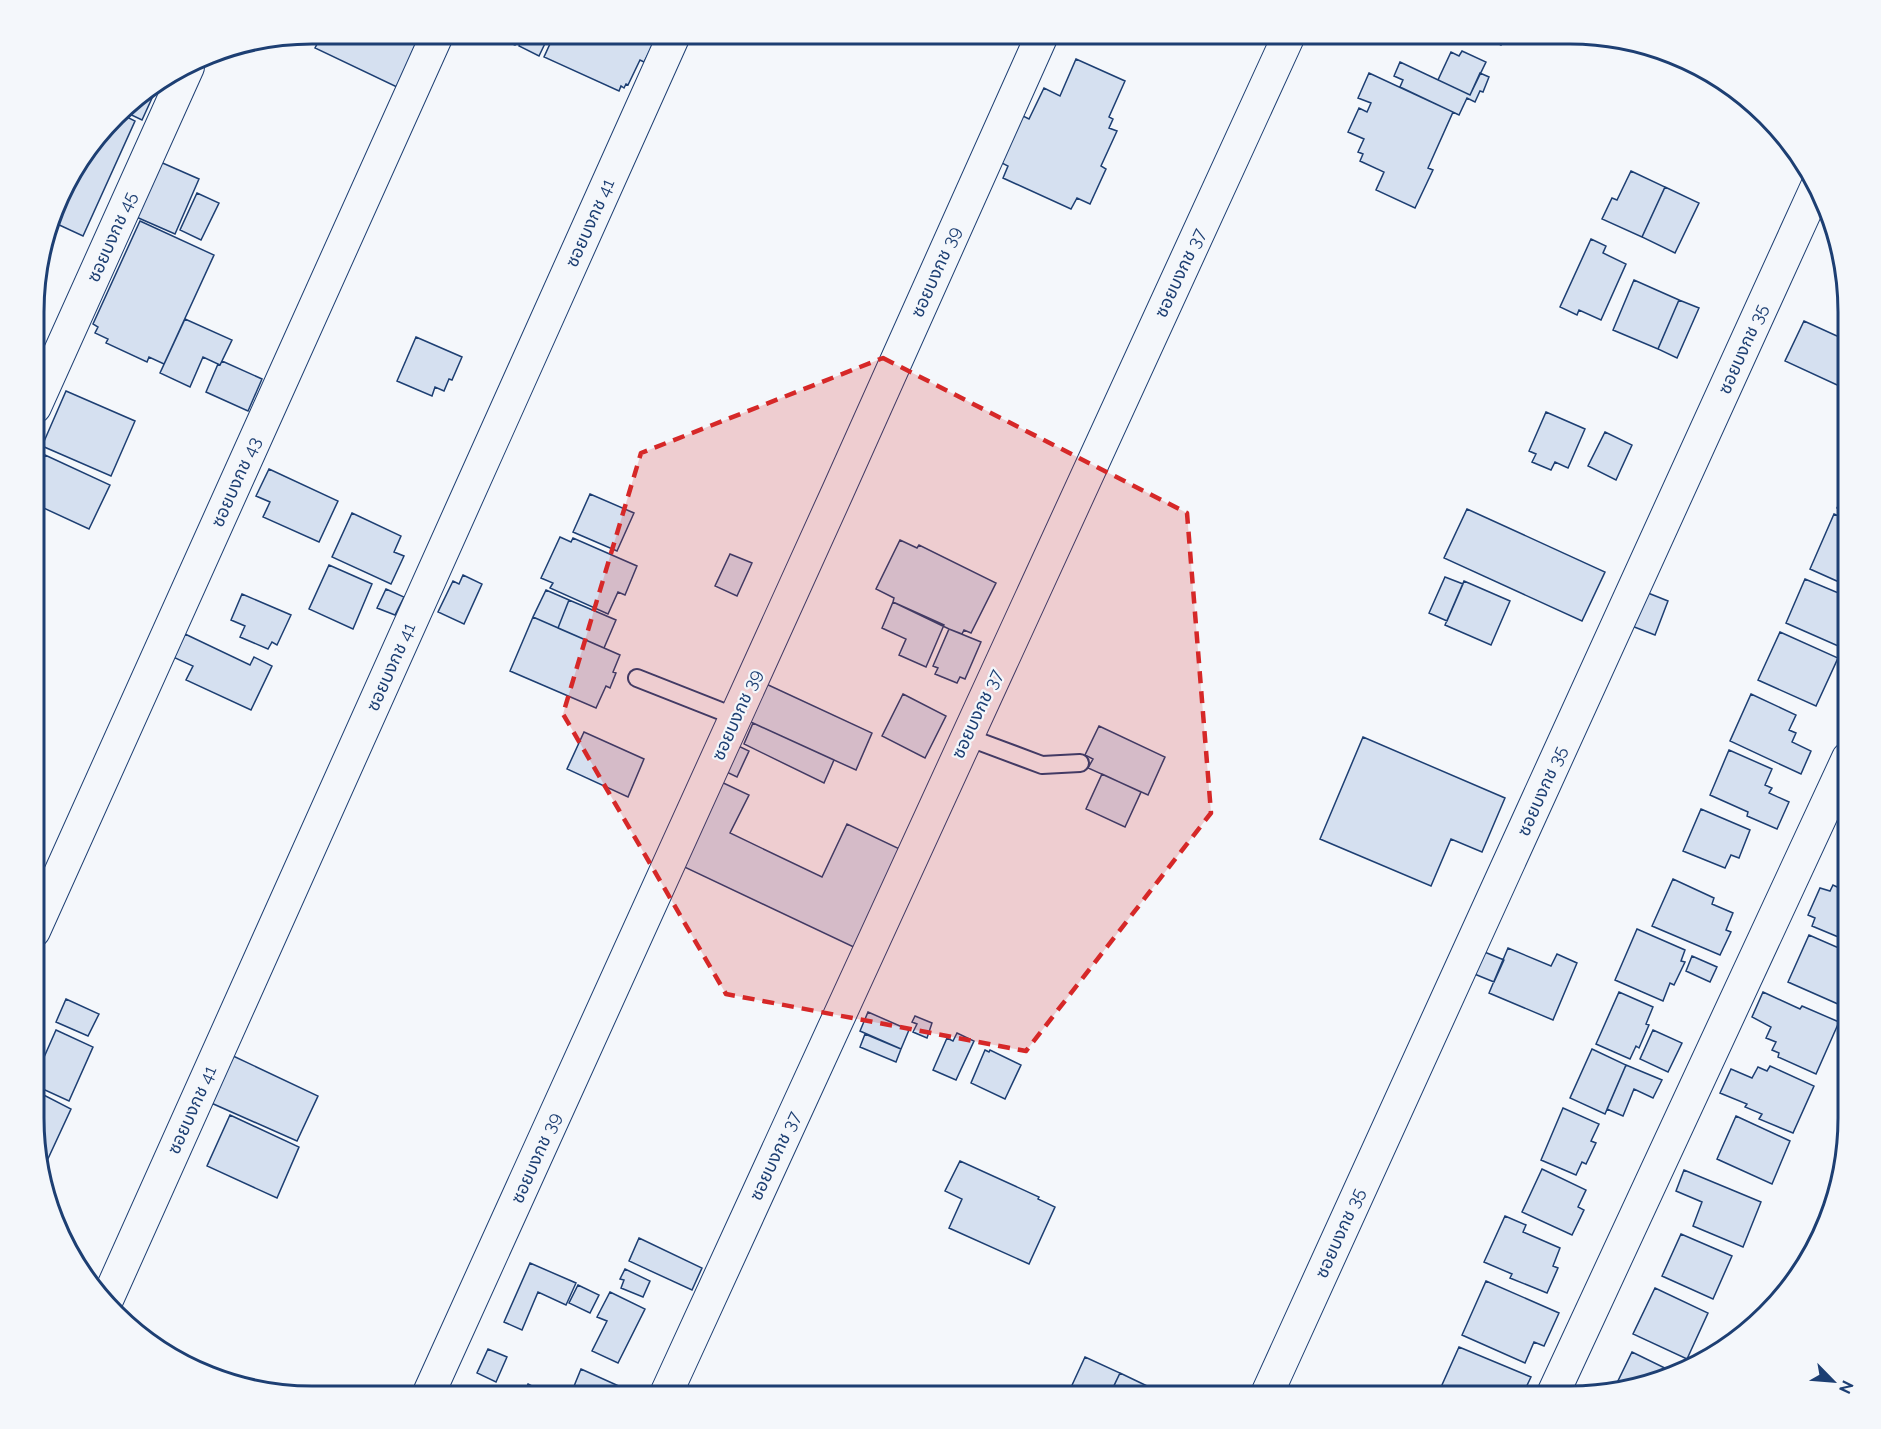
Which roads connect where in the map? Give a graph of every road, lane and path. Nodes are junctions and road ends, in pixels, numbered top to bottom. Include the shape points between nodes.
1 (433, 44) edge
2 (670, 44) edge
3 (1038, 44) edge
4 (1285, 44) edge
5 (185, 75) edge
6 (1812, 197) edge
7 (44, 387) edge
8 (637, 678) dead end
9 (736, 717) junction
10 (967, 737) junction
11 (1080, 763) dead end
12 (1838, 780) edge
13 (44, 909) edge
14 (110, 1294) edge
15 (432, 1386) edge
16 (670, 1386) edge
17 (1271, 1386) edge
18 (1557, 1386) edge

1 - 13 street, ซอยบงกช 43
2 - 14 street, ซอยบงกช 41
3 - 9 street, ซอยบงกช 39
4 - 10 street, ซอยบงกช 37
5 - 7 street, ซอยบงกช 45
6 - 17 street, ซอยบงกช 35
8 - 9 lane
9 - 15 street, ซอยบงกช 39
10 - 11 lane via 1042,765
10 - 16 street, ซอยบงกช 37
12 - 18 street

